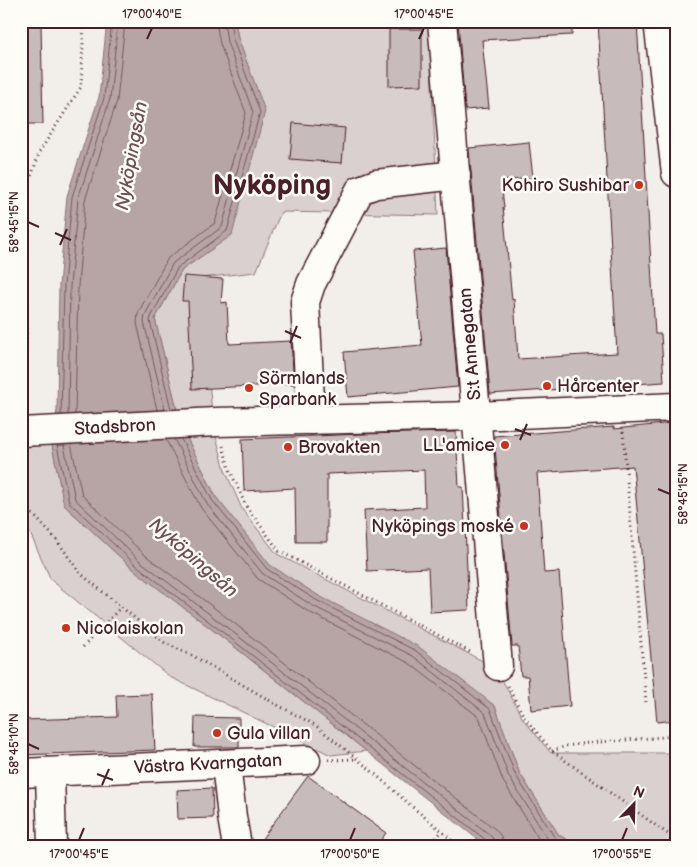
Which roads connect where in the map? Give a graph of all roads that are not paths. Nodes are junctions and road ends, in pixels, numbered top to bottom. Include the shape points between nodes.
1 (442, 21) edge
2 (658, 21) edge
3 (676, 173) edge
4 (456, 175) junction
5 (676, 407) edge
6 (476, 416) junction
7 (311, 420) junction
8 (21, 432) edge
9 (498, 666) road end
10 (306, 760) dead end
11 (226, 764) junction
12 (50, 772) junction
13 (21, 773) edge
14 (52, 846) edge
15 (237, 846) edge

1 - 4 street, S:t Annegatan
2 - 3 street
4 - 6 street, S:t Annegatan
4 - 7 street via 376,184 360,190 311,284 306,302
5 - 6 street, Stadsbron
6 - 7 street, Stadsbron
6 - 9 street, S:t Annegatan
7 - 8 street, Stadsbron
10 - 11 street, Västra Kvarngatan
11 - 12 street, Västra Kvarngatan
11 - 15 street
12 - 13 street, Västra Kvarngatan
12 - 14 street

